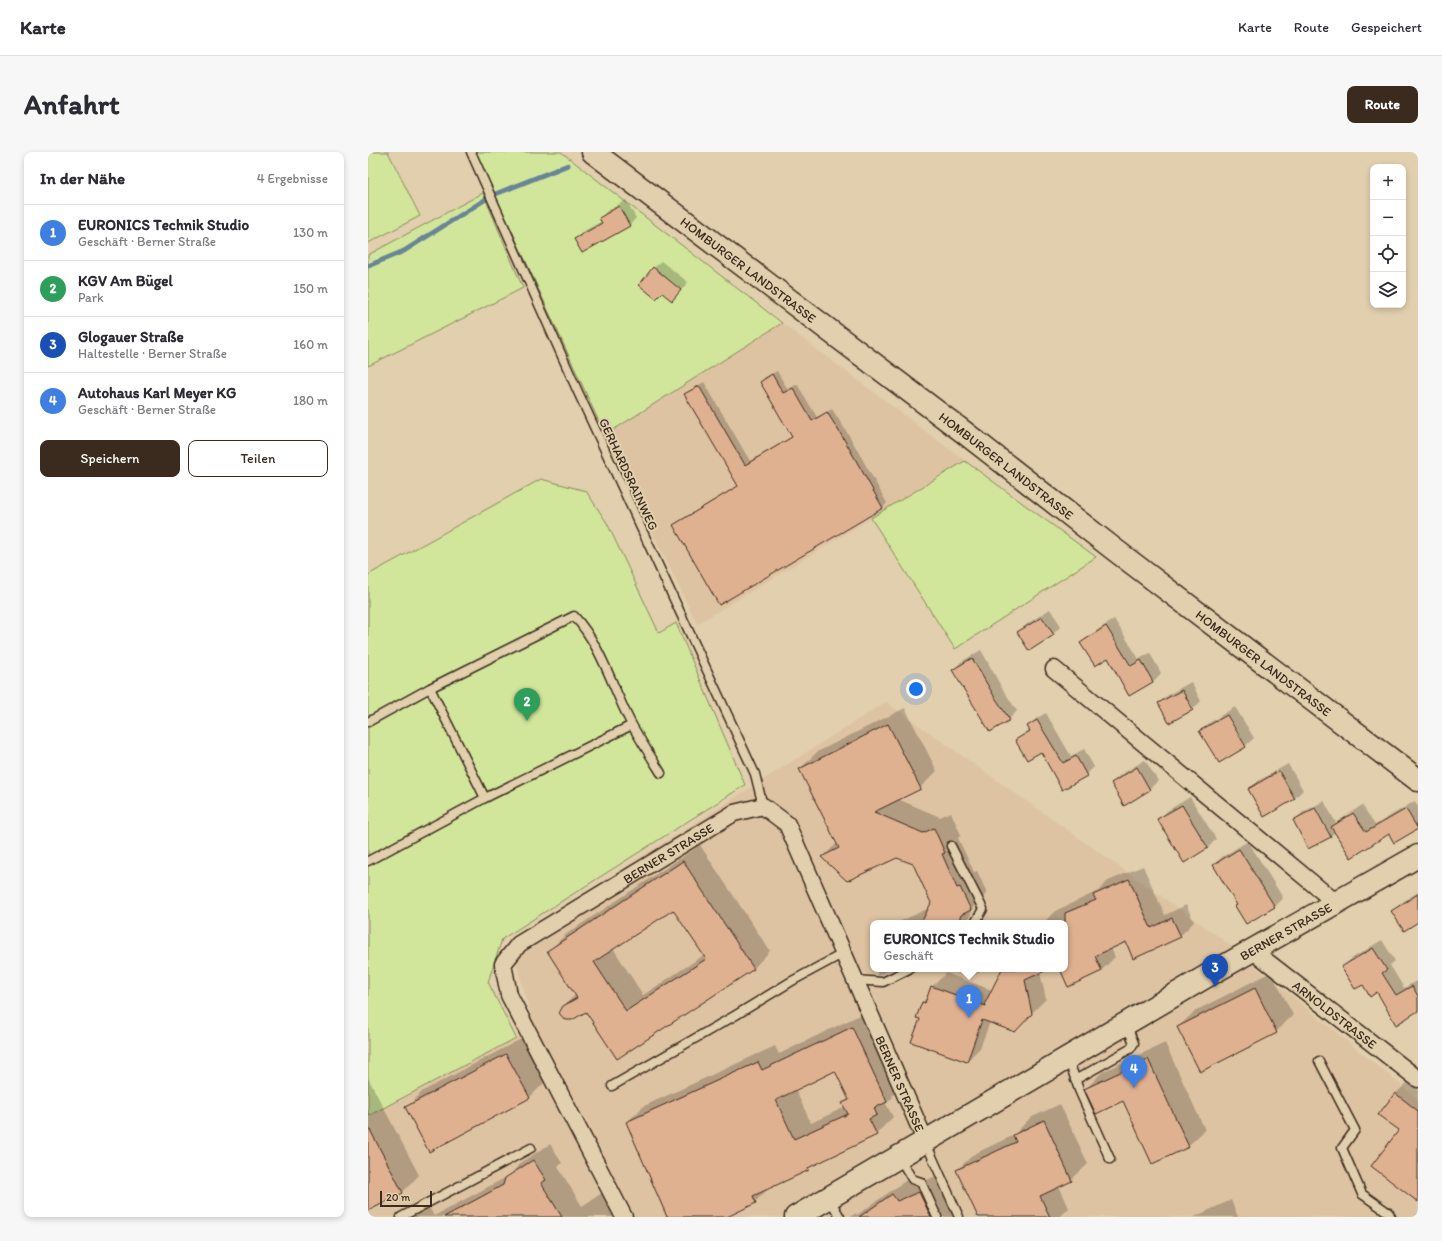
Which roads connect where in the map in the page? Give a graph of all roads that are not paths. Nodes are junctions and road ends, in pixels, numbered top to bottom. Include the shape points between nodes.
1 (471, 152) edge
2 (593, 152) edge
3 (1054, 669) dead end
4 (430, 688) junction
5 (368, 722) edge
6 (632, 725) junction
7 (661, 773) dead end
8 (1418, 780) edge
9 (485, 798) junction
10 (763, 806) junction
11 (951, 846) dead end
12 (1418, 856) edge
13 (368, 861) edge
14 (1335, 902) junction
15 (977, 920) edge
16 (1252, 950) junction
17 (844, 953) junction
18 (903, 972) edge
19 (855, 980) junction
20 (1126, 1023) junction
21 (1067, 1057) junction
22 (1319, 1061) dead end
23 (1418, 1079) edge
24 (1076, 1080) junction
25 (612, 1086) dead end
26 (925, 1140) junction
27 (531, 1148) dead end
28 (898, 1156) junction
29 (1110, 1159) dead end
30 (828, 1198) junction
31 (401, 1217) edge
32 (624, 1217) edge
33 (796, 1217) edge
34 (840, 1217) edge
35 (937, 1217) edge
36 (958, 1217) edge
37 (1391, 1217) edge

1 - 10 lane, GERHARDSRAINWEG via 679,621 754,774
2 - 8 street, HOMBURGER LANDSTRASSE
3 - 14 street
4 - 5 lane
4 - 6 lane via 574,616 602,660
4 - 9 lane
6 - 7 lane
6 - 9 lane
9 - 13 lane
10 - 17 street, BERNER STRASSE via 787,824
10 - 32 street, BERNER STRASSE via 727,817 519,944 503,964 508,995
11 - 15 lane via 983,909
12 - 14 street, BERNER STRASSE
14 - 16 street, BERNER STRASSE
16 - 20 street, BERNER STRASSE
16 - 23 street, ARNOLDSTRASSE
17 - 19 street, BERNER STRASSE
17 - 25 lane
18 - 19 lane via 883,982
19 - 26 street, BERNER STRASSE
20 - 21 street, BERNER STRASSE
20 - 24 lane via 1134,1043 1130,1049
21 - 24 lane
21 - 26 street, BERNER STRASSE
22 - 37 lane via 1355,1130 1342,1148 1362,1194
24 - 29 lane
26 - 28 street, BERNER STRASSE
26 - 36 lane
27 - 31 lane
28 - 30 street, BERNER STRASSE
28 - 35 lane via 912,1179 921,1182
30 - 33 street, BERNER STRASSE
30 - 34 lane

